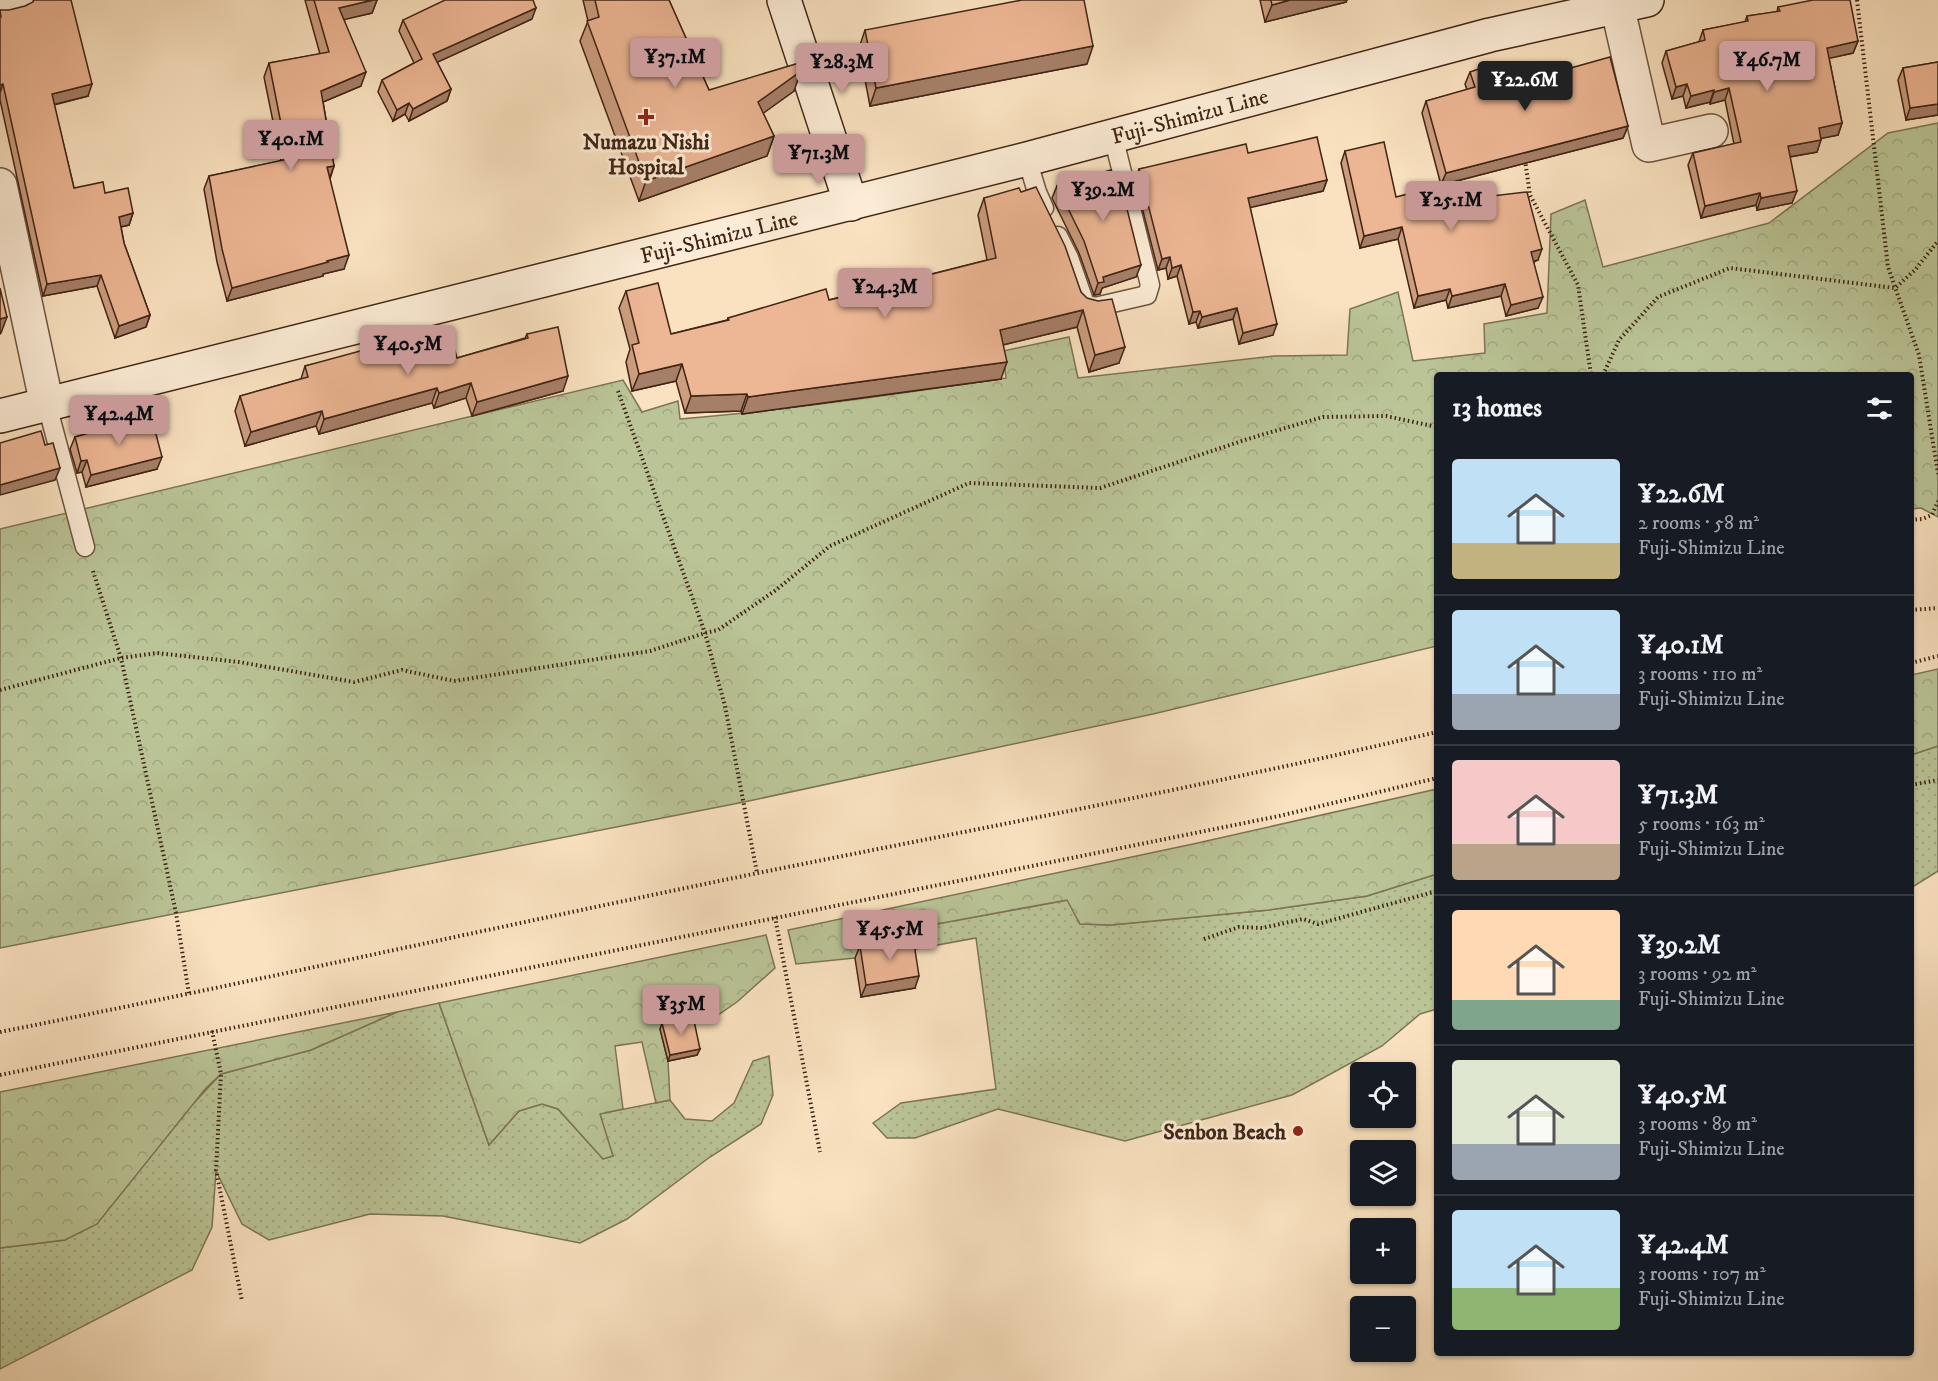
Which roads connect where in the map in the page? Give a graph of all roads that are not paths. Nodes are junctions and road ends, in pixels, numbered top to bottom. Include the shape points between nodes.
1 (16, 0) edge
2 (784, 0) edge
3 (1632, 3) edge
4 (0, 4) edge
5 (1711, 131) dead end
6 (1113, 136) junction
7 (1027, 159) junction
8 (0, 185) edge
9 (851, 204) junction
10 (47, 405) junction
11 (0, 416) edge
12 (85, 547) road end

1 - 4 main road
2 - 9 main road
3 - 5 main road via 1649,145
3 - 6 main road, Fuji-Shimizu Line via 1490,35
6 - 7 main road, Fuji-Shimizu Line
6 - 7 lane via 1150,285 1147,295 1095,307 1085,304 1069,258 1036,192
7 - 9 main road, Fuji-Shimizu Line
8 - 10 main road
9 - 10 main road, Fuji-Shimizu Line
10 - 11 main road, Fuji-Shimizu Line
10 - 12 lane

